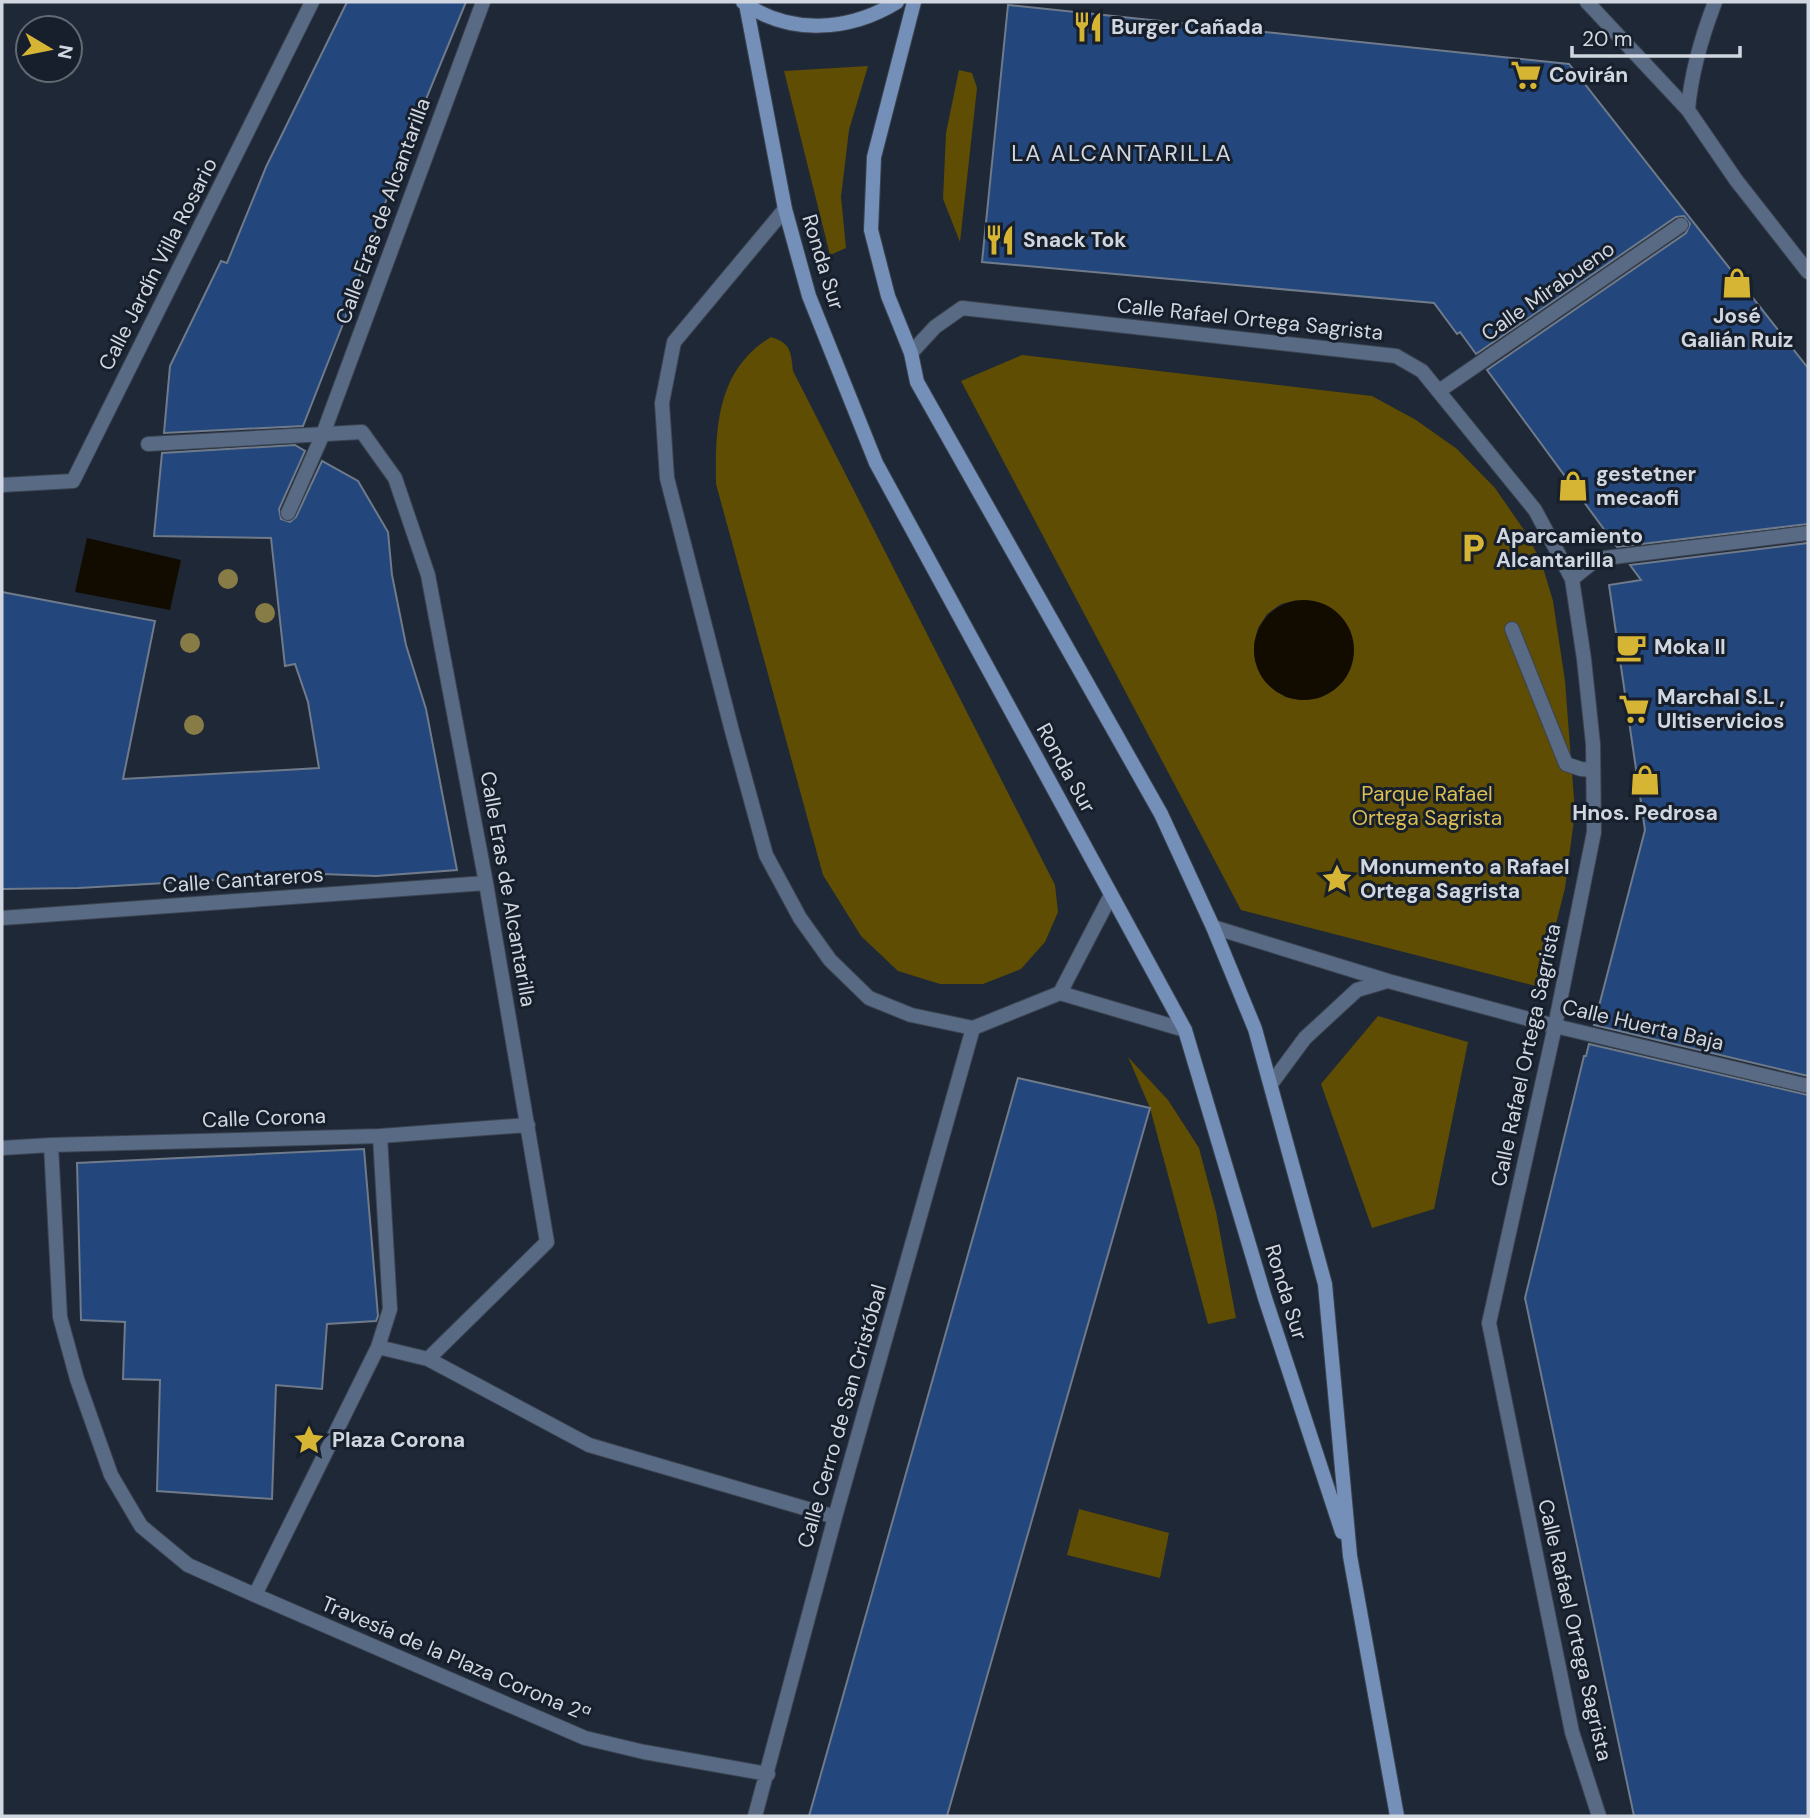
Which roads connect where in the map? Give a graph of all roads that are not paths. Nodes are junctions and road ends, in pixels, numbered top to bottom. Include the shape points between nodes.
1 (312, 2) edge
2 (483, 2) edge
3 (897, 2) edge
4 (914, 2) edge
5 (1587, 2) edge
6 (1715, 2) edge
7 (745, 3) edge
8 (1688, 110) junction
9 (785, 209) junction
10 (1681, 225) dead end
11 (1808, 272) edge
12 (911, 353) junction
13 (1439, 391) junction
14 (323, 434) junction
15 (148, 444) dead end
16 (2, 485) edge
17 (288, 513) dead end
18 (1808, 533) edge
19 (1572, 579) junction
20 (1512, 629) dead end
21 (1593, 770) junction
22 (486, 883) junction
23 (1111, 895) junction
24 (2, 918) edge
25 (1213, 927) junction
26 (1388, 981) junction
27 (1060, 993) junction
28 (1555, 1026) junction
29 (973, 1028) junction
30 (1185, 1030) junction
31 (1271, 1084) junction
32 (1808, 1086) edge
33 (528, 1125) junction
34 (380, 1136) junction
35 (51, 1145) junction
36 (2, 1148) edge
37 (378, 1347) junction
38 (428, 1359) junction
39 (835, 1517) junction
40 (1350, 1556) junction
41 (255, 1595) junction
42 (768, 1774) junction
43 (755, 1816) edge
44 (1397, 1816) edge
45 (1599, 1816) edge

1 - 16 street, Calle Jardín Villa Rosario via 73,481
2 - 14 street, Calle Eras de Alcantarilla
3 - 7 main road via 868,18 837,26 775,19
4 - 12 main road, Ronda Sur via 874,157 871,230 888,296
5 - 8 street
6 - 8 street
7 - 9 main road, Ronda Sur
8 - 11 street
9 - 23 main road, Ronda Sur via 809,296 876,463
9 - 29 street via 674,342 662,403 667,478 766,855 800,918 830,960 869,998 911,1015
10 - 13 street, Calle Mirabueno
12 - 13 street, Calle Rafael Ortega Sagrista via 935,327 962,308 1396,356 1422,371
12 - 25 main road, Ronda Sur via 917,382 1161,814
13 - 19 street, Calle Rafael Ortega Sagrista via 1535,510
14 - 15 street, Calle Eras de Alcantarilla
14 - 17 street
14 - 22 street, Calle Eras de Alcantarilla via 362,432 395,478 428,575
18 - 19 street via 1597,559
19 - 21 street, Calle Rafael Ortega Sagrista
20 - 21 street via 1566,764
21 - 28 street, Calle Rafael Ortega Sagrista via 1594,832
22 - 24 street, Calle Cantareros
22 - 33 street, Calle Eras de Alcantarilla
23 - 27 street
23 - 30 main road, Ronda Sur
25 - 26 street, Calle Huerta Baja
25 - 31 main road, Ronda Sur via 1255,1028
26 - 28 street, Calle Huerta Baja
26 - 31 street via 1357,989 1305,1038
27 - 29 street
27 - 30 street
28 - 32 street, Calle Huerta Baja
28 - 45 street, Calle Rafael Ortega Sagrista via 1489,1323 1572,1732
29 - 39 street, Calle Cerro de San Cristóbal
30 - 40 main road, Ronda Sur via 1265,1298
31 - 40 main road, Ronda Sur via 1325,1284
33 - 34 street, Calle Corona
33 - 38 street, Calle Eras de Alcantarilla via 547,1242
34 - 35 street, Calle Corona
34 - 37 street via 390,1309
35 - 36 street, Calle Corona
35 - 41 street, Travesía de la Plaza Corona 2ª via 60,1317 76,1379 111,1475 141,1527 188,1565
37 - 38 street
37 - 41 street
38 - 39 street via 589,1445
39 - 42 street, Calle Cerro de San Cristóbal
40 - 44 main road, Ronda Sur
41 - 42 street, Travesía de la Plaza Corona 2ª via 585,1738
42 - 43 street, Calle Cerro de San Cristóbal

